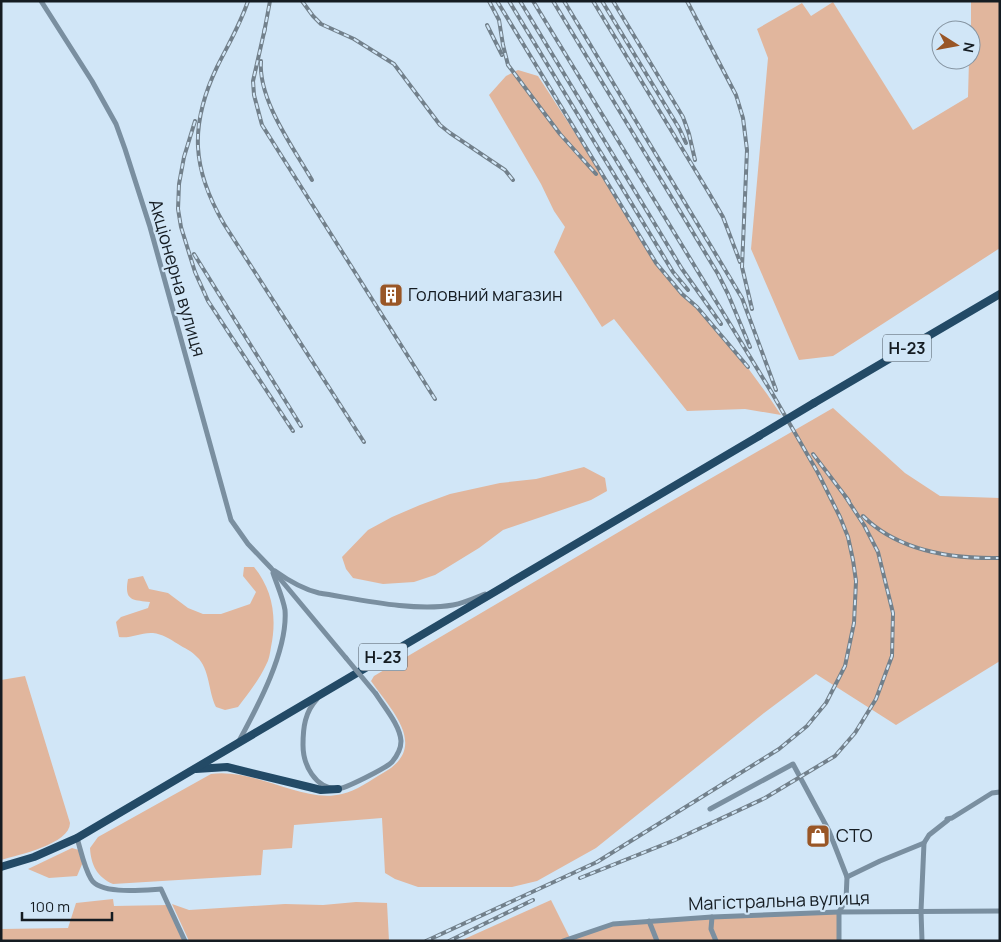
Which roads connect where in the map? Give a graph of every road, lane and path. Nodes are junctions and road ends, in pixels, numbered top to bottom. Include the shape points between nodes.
1 (41, 1) edge
2 (1000, 294) edge
3 (270, 568) junction
4 (499, 588) junction
5 (323, 693) junction
6 (239, 742) junction
7 (194, 769) junction
8 (338, 789) junction
9 (1000, 792) edge
10 (710, 810) dead end
11 (77, 838) junction
12 (924, 844) junction
13 (1, 868) edge
14 (847, 877) junction
15 (921, 911) junction
16 (1000, 911) edge
17 (839, 912) junction
18 (712, 917) junction
19 (649, 921) junction
20 (185, 941) edge
21 (563, 941) edge
22 (657, 941) edge
23 (716, 941) edge
24 (839, 941) edge
25 (922, 941) edge

1 - 3 street, Акціонерна вулиця via 116,124 150,227 231,520
2 - 4 main road, Н-23, bridge
3 - 4 street via 294,584 319,594 411,606 461,604
3 - 6 street via 284,608 285,623 259,704
3 - 8 street, Акціонерна вулиця, bridge via 376,694 401,739 392,762
4 - 5 main road, Н-23
5 - 6 main road, Н-23
5 - 8 street via 305,720 303,750 316,780
6 - 7 main road, Н-23
7 - 8 main road via 227,767 321,790
7 - 11 main road, Н-23
9 - 12 street via 992,793 947,819
10 - 14 street via 793,764 829,830
11 - 13 main road, Н-23
11 - 20 street via 95,884 109,889 161,889
12 - 14 street
12 - 15 street
14 - 17 street via 846,900
15 - 16 street, Магістральна вулиця
15 - 17 street, Магістральна вулиця
15 - 25 street
17 - 18 street, Магістральна вулиця
17 - 24 street
18 - 19 street, Магістральна вулиця
18 - 23 street via 711,929
19 - 21 street, Магістральна вулиця via 613,924
19 - 22 street

